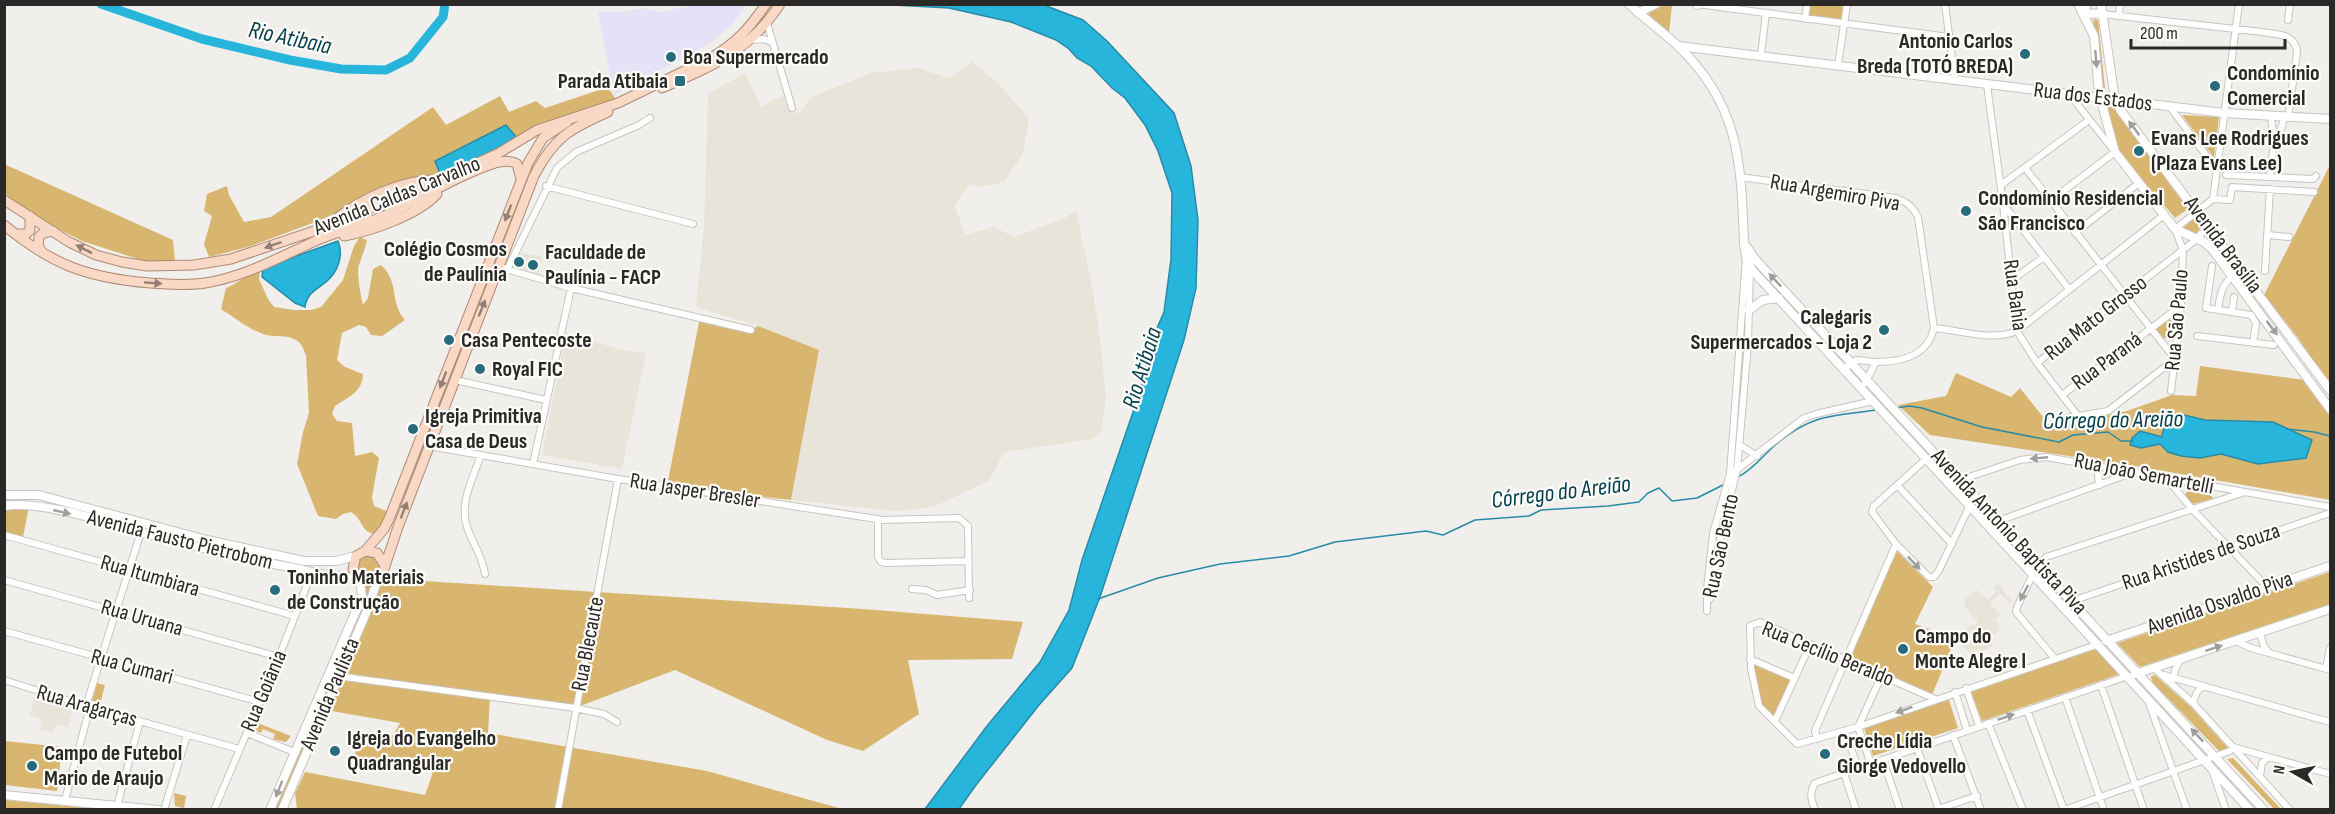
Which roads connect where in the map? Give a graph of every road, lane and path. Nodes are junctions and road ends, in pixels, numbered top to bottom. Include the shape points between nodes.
1 (766, 4) edge
2 (780, 4) edge
3 (1629, 4) edge
4 (1656, 4) edge
5 (1697, 4) edge
6 (1807, 4) edge
7 (1847, 4) edge
8 (1945, 4) edge
9 (2078, 4) edge
10 (2101, 4) edge
11 (2120, 4) edge
12 (2239, 4) edge
13 (2290, 4) edge
14 (2085, 9) edge
15 (1638, 13) junction
16 (1766, 13) junction
17 (2103, 14) junction
18 (2119, 16) junction
19 (1805, 19) junction
20 (2288, 20) dead end
21 (768, 23) junction
22 (1844, 24) junction
23 (2236, 29) junction
24 (1949, 37) junction
25 (752, 40) junction
26 (772, 42) junction
27 (1678, 46) junction
28 (1706, 49) junction
29 (1761, 55) junction
30 (1838, 65) junction
31 (1696, 66) junction
32 (1955, 81) junction
33 (1987, 84) junction
34 (2070, 94) junction
35 (2101, 99) junction
36 (2115, 100) junction
37 (2170, 107) junction
38 (792, 108) dead end
39 (2224, 113) junction
40 (584, 115) junction
41 (2271, 117) junction
42 (650, 118) dead end
43 (2286, 118) junction
44 (2331, 119) edge
45 (2089, 120) junction
46 (2274, 142) junction
47 (2115, 152) junction
48 (2215, 167) junction
49 (2026, 169) junction
50 (2226, 175) dead end
51 (2316, 176) dead end
52 (1740, 177) junction
53 (2270, 177) junction
54 (521, 179) junction
55 (444, 182) junction
56 (2139, 183) junction
57 (2001, 185) junction
58 (546, 186) junction
59 (2270, 189) junction
60 (2314, 192) dead end
61 (2213, 199) junction
62 (4, 200) edge
63 (2050, 201) junction
64 (2003, 204) junction
65 (377, 206) junction
66 (2197, 212) junction
67 (2164, 215) junction
68 (30, 216) junction
69 (382, 216) junction
70 (693, 224) dead end
71 (4, 225) edge
72 (2208, 225) junction
73 (2175, 229) junction
74 (331, 230) junction
75 (53, 231) junction
76 (2075, 233) junction
77 (16, 234) junction
78 (2268, 235) junction
79 (2289, 237) dead end
80 (2197, 239) junction
81 (2182, 250) junction
82 (1748, 251) junction
83 (43, 253) junction
84 (2044, 257) junction
85 (2100, 265) junction
86 (2212, 266) dead end
87 (1750, 267) junction
88 (503, 269) junction
89 (2265, 271) dead end
90 (2233, 276) junction
91 (2012, 280) junction
92 (571, 288) junction
93 (2069, 289) junction
94 (2125, 296) junction
95 (2234, 297) dead end
96 (1779, 298) junction
97 (2181, 306) junction
98 (1749, 310) junction
99 (2218, 310) junction
100 (2232, 312) junction
101 (1746, 322) junction
102 (1934, 328) junction
103 (2151, 328) junction
104 (751, 330) dead end
105 (2017, 331) junction
106 (2197, 336) dead end
107 (2253, 343) junction
108 (2274, 345) dead end
109 (1842, 353) junction
110 (1835, 359) junction
111 (2175, 359) junction
112 (1851, 362) junction
113 (1876, 362) junction
114 (2037, 363) junction
115 (1844, 369) junction
116 (454, 380) junction
117 (1864, 383) junction
118 (2331, 390) edge
119 (2171, 391) dead end
120 (2062, 395) junction
121 (546, 400) junction
122 (1879, 407) junction
123 (2331, 410) edge
124 (2078, 416) junction
125 (1904, 419) junction
126 (2055, 420) dead end
127 (1896, 426) junction
128 (1740, 445) junction
129 (429, 446) junction
130 (481, 455) junction
131 (1757, 456) junction
132 (1926, 459) junction
133 (533, 464) junction
134 (2097, 464) junction
135 (1733, 472) junction
136 (2135, 472) junction
137 (618, 479) junction
138 (2167, 479) junction
139 (1960, 480) junction
140 (1897, 485) junction
141 (2099, 486) junction
142 (2243, 493) junction
143 (4, 495) edge
144 (1975, 495) junction
145 (4, 506) edge
146 (1970, 506) junction
147 (2331, 507) edge
148 (2192, 509) junction
149 (2331, 513) edge
150 (878, 519) junction
151 (1998, 521) junction
152 (141, 532) junction
153 (1713, 533) junction
154 (1721, 533) junction
155 (4, 535) edge
156 (1896, 544) junction
157 (1952, 544) junction
158 (2230, 547) junction
159 (365, 551) junction
160 (356, 556) junction
161 (969, 561) junction
162 (384, 564) junction
163 (2039, 565) junction
164 (2331, 566) edge
165 (129, 570) junction
166 (312, 572) junction
167 (485, 574) dead end
168 (2033, 574) junction
169 (358, 578) junction
170 (378, 578) junction
171 (4, 579) edge
172 (2267, 587) junction
173 (912, 589) dead end
174 (970, 590) junction
175 (969, 598) dead end
176 (2072, 601) junction
177 (2331, 609) edge
178 (116, 611) junction
179 (296, 616) junction
180 (4, 631) edge
181 (2260, 633) junction
182 (2109, 640) junction
183 (2236, 641) junction
184 (2099, 644) junction
185 (1810, 645) junction
186 (2331, 648) edge
187 (2271, 653) junction
188 (279, 657) junction
189 (101, 658) junction
190 (1750, 659) junction
191 (2055, 659) junction
192 (1846, 660) junction
193 (2180, 660) junction
194 (2155, 669) junction
195 (2328, 669) edge
196 (2139, 673) junction
197 (1882, 675) junction
198 (2163, 675) junction
199 (337, 676) junction
200 (2129, 676) junction
201 (1794, 678) junction
202 (2174, 678) junction
203 (4, 680) edge
204 (2102, 685) junction
205 (2203, 686) junction
206 (1966, 688) junction
207 (2178, 688) junction
208 (1955, 692) junction
209 (2065, 697) junction
210 (2147, 698) junction
211 (1935, 699) junction
212 (260, 702) junction
213 (2193, 703) junction
214 (88, 707) junction
215 (575, 708) junction
216 (2027, 710) junction
217 (140, 721) junction
218 (1775, 721) junction
219 (617, 722) dead end
220 (2331, 722) edge
221 (1988, 723) junction
222 (1979, 726) junction
223 (1858, 727) junction
224 (1967, 730) junction
225 (1845, 731) junction
226 (248, 733) junction
227 (187, 735) junction
228 (1953, 735) junction
229 (1817, 740) junction
230 (2233, 747) junction
231 (239, 748) junction
232 (1917, 748) junction
233 (294, 752) junction
234 (2215, 756) junction
235 (2268, 757) junction
236 (2204, 759) junction
237 (1883, 760) junction
238 (1871, 764) junction
239 (2211, 767) junction
240 (1858, 768) junction
241 (2174, 772) junction
242 (1844, 773) junction
243 (2331, 774) edge
244 (2260, 777) junction
245 (2135, 784) junction
246 (4, 795) edge
247 (1977, 796) junction
248 (2099, 796) junction
249 (286, 797) junction
250 (65, 800) junction
251 (116, 808) edge
252 (1939, 809) edge
253 (158, 810) edge
254 (164, 810) edge
255 (214, 810) edge
256 (270, 810) edge
257 (282, 810) edge
258 (290, 810) edge
259 (558, 810) edge
260 (1815, 810) edge
261 (1856, 810) edge
262 (1900, 810) edge
263 (1982, 810) edge
264 (2023, 810) edge
265 (2064, 810) edge
266 (2104, 810) edge
267 (2144, 810) edge
268 (2187, 810) edge
269 (2226, 810) edge
270 (2250, 810) edge
271 (2265, 810) edge
272 (2290, 810) edge

1 - 40 main road, Avenida Caldas Carvalho via 738,40 711,58
2 - 21 main road
3 - 15 main road, Rua São Bento
4 - 15 main road
5 - 16 street
6 - 19 street
7 - 22 street
8 - 24 street
9 - 14 main road
10 - 17 main road
11 - 18 street
12 - 23 street
13 - 20 street
14 - 17 main road
14 -> 35 main road via 2094,36
15 - 27 main road, Rua São Bento
16 - 19 street
16 - 29 street
17 - 18 street
17 - 36 main road
18 - 23 street
19 - 22 street
21 - 25 main road
21 - 26 street
22 - 24 street
22 - 30 street
23 - 39 street
23 - 43 street via 2287,36 2296,44
24 - 32 street
25 - 26 street
25 - 88 main road via 723,60 570,131 556,142 540,164
26 - 38 street
27 - 28 main road, Rua dos Estados
27 - 31 main road, Rua São Bento
28 - 29 main road, Rua dos Estados
28 - 31 main road via 1698,55
29 - 30 main road, Rua dos Estados
30 - 32 main road, Rua dos Estados
31 - 52 main road, Rua São Bento via 1724,107
32 - 33 main road, Rua dos Estados
33 - 34 main road, Rua dos Estados
33 - 57 street, Rua Bahia
34 - 35 main road, Rua dos Estados
34 - 45 street, Rua São Paulo
35 - 36 main road, Rua dos Estados
35 - 47 main road
36 - 37 main road, Rua dos Estados
66 -> 36 main road, Avenida Brasília
37 - 39 main road, Rua dos Estados
37 - 48 street
39 - 41 main road, Rua dos Estados
39 - 48 street
40 - 54 main road via 543,138
40 - 55 main road, Avenida Caldas Carvalho via 550,123
41 - 43 main road, Rua dos Estados
41 - 46 street
42 - 58 street via 576,152 557,168
43 - 44 main road, Rua dos Estados
43 - 46 street
45 - 47 street, Rua São Paulo
45 - 49 street
46 - 53 street
47 - 56 main road, Rua São Paulo
47 - 63 street
48 - 61 street
49 - 57 street
49 - 63 street
50 - 53 street
51 - 53 street
52 - 82 main road, Rua São Bento
52 - 102 street, Rua Argemiro Piva via 1896,198 1910,205 1918,218
54 - 55 main road, Avenida Caldas Carvalho via 517,164 504,161
54 -> 159 main road via 389,519
55 - 65 main road, Avenida Caldas Carvalho
55 - 69 main road, Avenida Caldas Carvalho
55 - 74 main road via 419,181 355,205
55 - 74 main road via 433,198 406,215 345,236
56 - 67 main road, Rua São Paulo
56 - 76 street
57 - 64 street, Rua Bahia
58 - 70 street
58 - 88 street
59 - 60 street
59 - 61 street via 2232,187 2230,200
59 - 78 street
61 - 66 street
62 - 68 main road, Avenida Caldas Carvalho
63 - 76 street
64 - 84 street
64 - 91 street, Rua Bahia
65 - 69 main road
65 - 74 main road, Avenida Caldas Carvalho
66 - 72 main road, Avenida Brasília
66 - 73 street
67 - 73 main road, Rua São Paulo
67 - 85 street
68 - 75 main road, Avenida Caldas Carvalho
68 - 77 main road via 30,230
69 - 74 main road, Avenida Caldas Carvalho
71 - 77 main road, Avenida Caldas Carvalho
72 - 80 street, Rua São Paulo
72 - 118 main road, Avenida Brasília
73 - 80 main road, Avenida Brasília
73 - 81 street, Rua São Paulo
74 -> 75 main road, Avenida Caldas Carvalho via 194,266 122,262 96,255
83 -> 74 main road, Avenida Caldas Carvalho via 100,277 185,285 243,273
75 - 83 main road via 39,237 38,246
76 - 85 street
77 - 83 main road, Avenida Caldas Carvalho
78 - 79 street
78 - 89 street
80 - 81 street, Rua São Paulo
80 - 90 main road, Avenida Brasília via 2212,249
81 - 94 street, Rua Mato Grosso
81 - 97 street, Rua São Paulo
82 - 87 main road, Rua São Bento
82 - 101 street, Rua São Bento via 1743,289
109 -> 82 main road, Avenida Antonio Baptista Piva
84 - 91 street
84 - 93 street
85 - 93 street
85 - 94 street
86 - 99 street via 2206,308
87 - 96 main road, Avenida Antonio Baptista Piva
87 - 98 street, Rua São Bento
88 - 92 street
116 -> 88 main road
90 - 99 street via 2221,290
90 -> 123 main road, Avenida Brasília
91 - 105 street, Rua Bahia
92 - 104 street
92 - 121 street
93 - 105 street
94 - 103 street
94 - 114 street, Rua Mato Grosso
95 - 100 street
96 - 98 main road via 1763,300
96 - 110 main road, Avenida Antonio Baptista Piva
97 - 103 street, Rua Paraná
97 - 111 street, Rua São Paulo
98 - 101 street, Rua São Bento
99 - 100 street
100 - 107 street via 2246,313 2255,320
101 - 128 street, Rua São Bento
101 - 135 street, Rua São Bento
102 - 105 street via 1984,336
102 - 113 street via 1930,342 1920,352
103 - 111 street
103 - 120 street, Rua Paraná
105 - 114 street, Rua Bahia
106 - 107 street
107 - 108 street
109 - 110 main road
109 - 112 main road, Avenida Antonio Baptista Piva
110 - 115 main road, Avenida Antonio Baptista Piva
111 - 119 street, Rua São Paulo
111 - 124 street via 2108,411
112 - 113 street
112 - 115 street
112 - 117 main road, Avenida Antonio Baptista Piva
113 - 117 street
114 - 120 street, Rua Bahia
115 - 117 main road, Avenida Antonio Baptista Piva
116 - 121 street
116 - 129 main road
117 - 122 main road, Avenida Antonio Baptista Piva
117 - 125 main road, Avenida Antonio Baptista Piva
120 - 124 street, Rua Bahia
121 - 133 street
122 - 127 main road, Avenida Antonio Baptista Piva
122 - 131 street via 1804,418
124 - 126 street
125 - 127 main road
125 - 139 main road, Avenida Antonio Baptista Piva
127 - 132 main road, Avenida Antonio Baptista Piva
128 - 131 street
128 - 135 street, Rua São Bento
129 - 130 street, Rua Jasper Bresler
162 -> 129 main road
130 - 133 street, Rua Jasper Bresler
130 - 167 street via 464,502 464,515
131 - 135 street
132 - 140 street
132 - 146 main road, Avenida Antonio Baptista Piva
133 - 137 street, Rua Jasper Bresler
134 - 136 street, Rua João Semartelli
134 -> 139 street, Rua João Semartelli via 2046,457 2020,460
134 - 141 street
135 - 153 street, Rua São Bento
135 - 154 street, Rua São Bento
136 - 138 street, Rua João Semartelli
136 - 141 street
137 - 150 street, Rua Jasper Bresler
137 - 215 street, Rua Blecaute
138 - 142 street, Rua João Semartelli
138 - 148 street
139 - 144 main road, Avenida Antonio Baptista Piva
140 - 156 street via 1872,512
140 - 157 street
141 - 151 street
142 - 147 street, Rua João Semartelli
142 - 148 street
143 - 160 main road, Avenida Fausto Pietrobom via 39,495 207,540 308,561
144 - 146 street
144 - 151 main road, Avenida Antonio Baptista Piva
145 -> 152 main road, Avenida Fausto Pietrobom via 31,505
146 - 157 street
146 - 168 main road, Avenida Antonio Baptista Piva
148 - 158 street
148 - 163 street via 2050,555
149 - 158 street, Rua Aristides de Souza
150 - 161 street, Rua Jasper Bresler via 962,519 968,526
150 - 161 street via 881,562
151 - 163 main road, Avenida Antonio Baptista Piva
152 - 165 street
152 - 166 main road, Avenida Fausto Pietrobom
153 - 154 street
153 - 154 street, Rua São Bento via 1707,611
155 - 165 street, Rua Itumbiara
156 -> 157 street via 1929,578 1937,575
156 - 192 street
158 - 172 street
158 - 176 street, Rua Aristides de Souza
159 - 160 main road
159 - 162 main road via 377,554
160 - 169 main road via 352,564
161 - 174 street
162 - 170 main road
163 - 168 street
163 - 176 main road, Avenida Antonio Baptista Piva
164 - 172 main road, Avenida Osvaldo Piva
165 - 178 street
165 - 179 street, Rua Itumbiara
166 - 169 main road, Avenida Fausto Pietrobom
166 - 179 street, Rua Goiânia
168 - 184 main road, Avenida Antonio Baptista Piva
168 -> 191 street via 2016,612
169 - 170 main road via 369,582
169 - 233 main road, Avenida Paulista via 362,597
170 - 199 main road, Avenida Paulista
171 - 178 street, Rua Uruana
172 - 182 main road, Avenida Osvaldo Piva
173 - 174 street via 937,595
174 - 175 street
176 - 182 main road, Avenida Antonio Baptista Piva
177 - 181 main road, Avenida Osvaldo Piva
178 - 188 street, Rua Uruana
178 - 189 street
179 - 188 street, Rua Goiânia
180 - 189 street, Rua Cumari
181 - 183 main road, Avenida Osvaldo Piva
181 - 187 street via 2264,647
182 - 184 main road, Avenida Osvaldo Piva
182 - 196 main road, Avenida Antonio Baptista Piva
183 - 187 street
193 -> 183 main road, Avenida Osvaldo Piva
184 - 191 street
184 - 200 main road, Avenida Antonio Baptista Piva
185 - 190 street, Rua Cecílio Beraldo via 1760,622 1749,629
185 - 192 street, Rua Cecílio Beraldo
185 - 201 street
186 - 195 street
187 - 195 street
188 - 212 street, Rua Goiânia
189 - 212 street, Rua Cumari
189 - 214 street
190 - 201 street
190 - 218 street via 1759,706
191 - 206 street
192 - 197 street, Rua Cecílio Beraldo
192 - 229 street via 1815,731
193 - 194 main road, Avenida Osvaldo Piva
193 - 202 street
194 - 196 main road, Avenida Osvaldo Piva
194 - 198 street
196 - 200 main road, Avenida Osvaldo Piva
234 -> 196 main road, Avenida Antonio Baptista Piva
197 - 211 street, Rua Cecílio Beraldo
197 - 223 street
198 - 202 street
198 - 207 street
199 - 215 street
199 - 249 main road, Avenida Paulista
200 - 204 street
200 - 210 main road, Avenida Antonio Baptista Piva
201 - 218 street
202 - 205 street
202 - 207 street
203 - 214 street, Rua Aragarças
204 - 209 street
204 - 245 street
205 - 213 street
205 - 220 street
206 - 208 street
206 - 222 street
207 - 213 street
208 - 211 street
208 - 224 street
209 - 216 street
209 - 248 street
210 - 236 main road, Avenida Antonio Baptista Piva
210 - 241 street
211 -> 223 street
212 - 226 street, Rua Goiânia
213 - 230 street
214 - 217 street, Rua Aragarças
214 - 250 street
215 - 219 street via 604,714
215 - 259 street, Rua Blecaute
221 -> 216 street
216 - 265 street
217 - 227 street, Rua Aragarças
217 - 251 street
218 - 229 street via 1797,744
221 - 222 street
221 - 264 street
222 - 224 street
223 - 225 street
223 - 238 street
224 - 228 street
225 - 229 street
225 - 240 street
226 - 231 street, Rua Goiânia
226 - 233 street
227 - 231 street, Rua Aragarças
227 - 254 street
228 - 232 street
228 - 247 street
230 - 234 street
230 - 235 street
230 - 244 street
231 - 255 street, Rua Goiânia
232 - 237 street
232 - 252 street
233 -> 256 main road, Avenida Paulista
234 - 236 street
234 - 271 main road, Avenida Antonio Baptista Piva
235 - 243 street
235 - 244 street
236 - 239 main road, Avenida Antonio Baptista Piva
236 - 241 street
237 - 238 street
237 - 262 street
238 - 240 street
239 - 269 street
239 - 270 main road, Avenida Antonio Baptista Piva
240 - 242 street
241 - 245 street
241 - 268 street
242 - 260 street via 1815,783 1810,797
242 - 261 street
244 - 272 street
245 - 248 street
245 - 267 street
246 - 250 main road
247 - 252 street
247 - 263 street
248 - 265 street
248 - 266 street
249 - 257 main road, Avenida Paulista
249 - 258 main road
250 - 251 main road
251 - 253 main road

